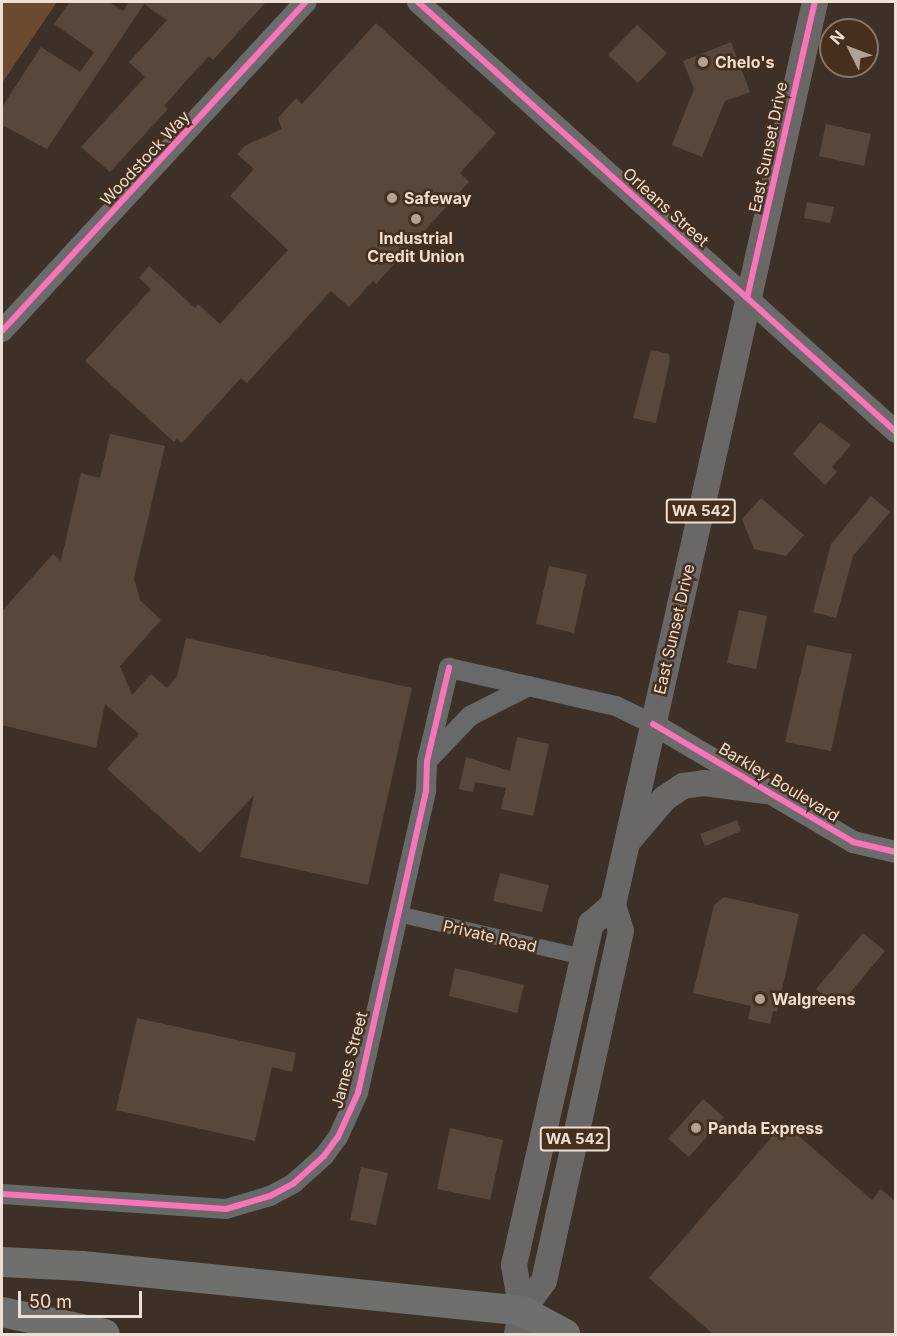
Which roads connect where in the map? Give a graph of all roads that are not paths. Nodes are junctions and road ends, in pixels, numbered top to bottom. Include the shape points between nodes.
1 (306, 2) edge
2 (418, 2) edge
3 (815, 2) edge
4 (747, 298) junction
5 (2, 331) edge
6 (896, 432) edge
7 (449, 668) joint
8 (529, 686) junction
9 (653, 724) junction
10 (427, 761) junction
11 (765, 791) junction
12 (626, 843) junction
13 (896, 852) edge
14 (613, 905) junction
15 (398, 914) junction
16 (583, 957) junction
17 (2, 1194) edge
18 (2, 1262) edge
19 (2, 1312) edge
20 (519, 1323) edge
21 (105, 1335) edge
22 (565, 1335) edge

1 - 5 main road, Woodstock Way
2 - 4 main road, Orleans Street
3 - 4 main road, East Sunset Drive / WA 542
4 - 6 main road, Orleans Street
4 - 9 main road, East Sunset Drive / WA 542
7 - 8 street, Barkley Boulevard
7 - 10 street, James Street
8 - 9 street, Barkley Boulevard via 616,706
8 - 10 street via 470,716
9 - 11 main road, Barkley Boulevard
9 - 12 main road, East Sunset Drive / WA 542
10 - 15 street, James Street via 426,791
11 - 12 main road via 704,783 679,788 665,798
11 - 13 main road, Barkley Boulevard via 853,842
12 - 14 main road, East Sunset Drive / WA 542
14 - 16 main road, WA 542 via 591,924
14 - 20 main road, East Sunset Drive / WA 542 via 621,931 544,1281
15 - 16 street, Private Road
15 - 17 street, James Street via 351,1112 324,1156 294,1183 248,1203 208,1210
16 - 20 main road, WA 542 via 512,1272
18 - 20 highway
19 - 21 highway
20 - 22 highway

